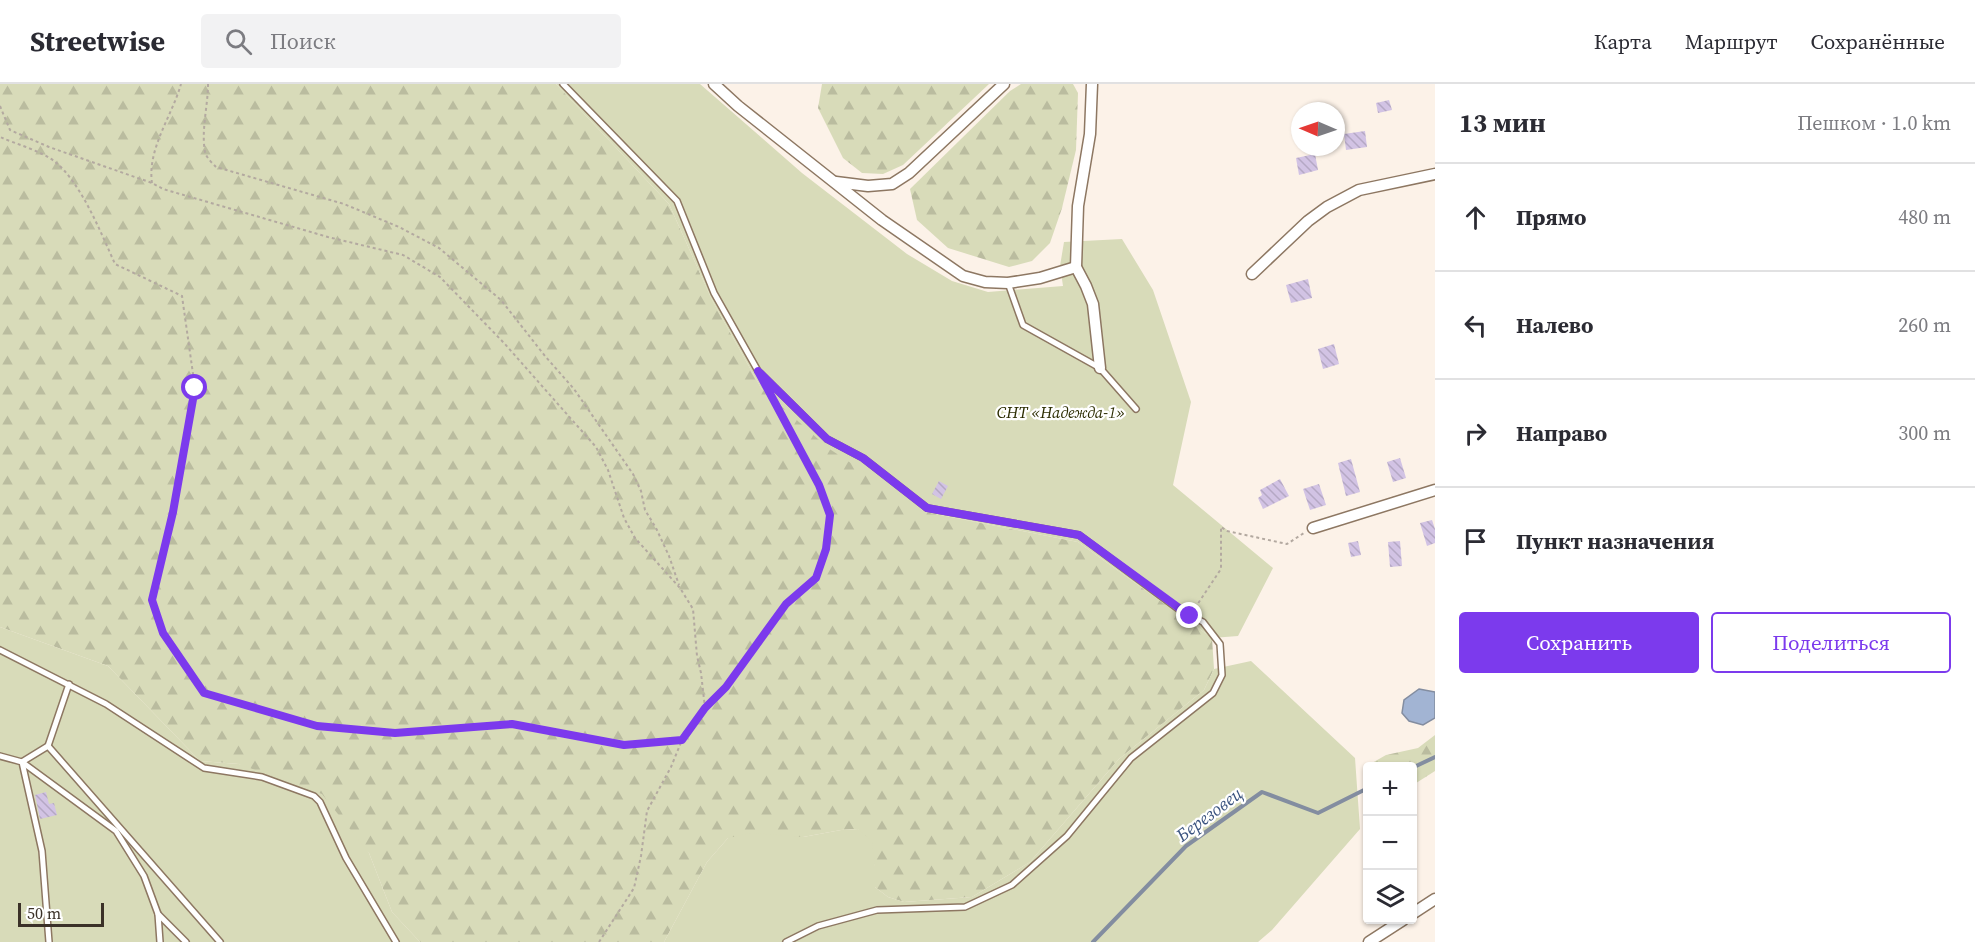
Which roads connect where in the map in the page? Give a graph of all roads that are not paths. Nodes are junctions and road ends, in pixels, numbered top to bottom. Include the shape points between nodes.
1 (563, 84) edge
2 (714, 84) edge
3 (1004, 84) edge
4 (1092, 84) edge
5 (1435, 174) edge
6 (833, 181) junction
7 (1076, 267) junction
8 (1252, 274) dead end
9 (1008, 283) junction
10 (1100, 368) junction
11 (1136, 409) dead end
12 (1435, 490) edge
13 (1313, 528) road end
14 (0, 650) edge
15 (69, 684) junction
16 (48, 746) junction
17 (0, 756) edge
18 (22, 762) junction
19 (1435, 899) edge
20 (1417, 911) edge
21 (158, 914) junction
22 (1397, 924) edge
23 (49, 942) edge
24 (160, 942) edge
25 (186, 942) edge
26 (220, 942) edge
27 (396, 942) edge
28 (786, 942) edge
29 (1369, 942) edge

1 - 28 lane via 677,201 714,293 758,371 827,439 863,458 927,508 1079,535 1203,622 1220,644 1222,675 1213,693 1131,758 1066,836 1012,885 965,908 877,910 818,926
2 - 6 street
3 - 6 street via 909,173 892,184 868,186
4 - 7 street via 1090,134 1078,206
5 - 8 street via 1359,190 1327,207
6 - 9 street via 963,276
7 - 9 street
7 - 10 street via 1093,304
9 - 10 lane via 1023,325
10 - 11 lane
12 - 13 street
14 - 15 lane
15 - 16 lane
15 - 27 lane via 204,768 262,777 314,796 345,858
16 - 18 lane
16 - 26 lane
17 - 18 lane
18 - 21 lane via 116,831 144,876
18 - 23 lane via 42,851
19 - 20 street
21 - 24 lane
21 - 25 lane
22 - 29 street

